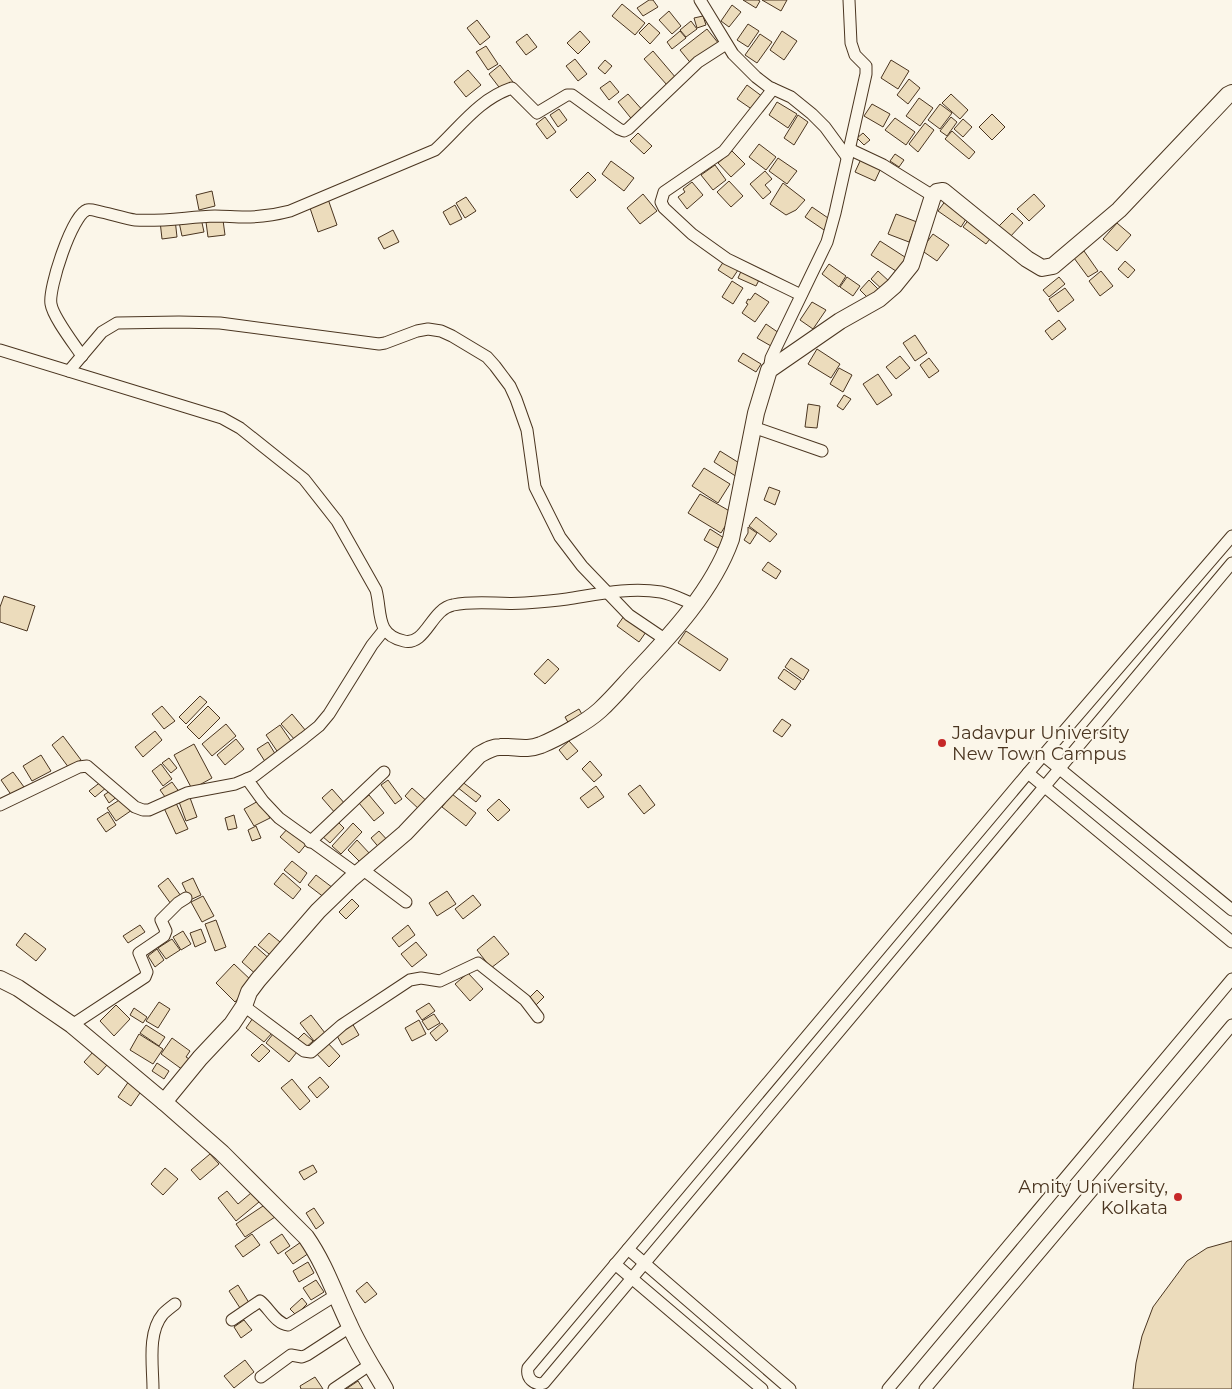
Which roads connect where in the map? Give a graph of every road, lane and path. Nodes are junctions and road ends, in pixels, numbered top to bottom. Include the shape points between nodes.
1 (700, 0) edge
2 (850, 0) edge
3 (726, 44) junction
4 (774, 89) junction
5 (1232, 93) edge
6 (848, 153) junction
7 (933, 196) junction
8 (801, 295) junction
9 (0, 350) edge
10 (82, 356) junction
11 (769, 370) junction
12 (69, 371) junction
13 (753, 427) junction
14 (822, 451) dead end
15 (1232, 536) edge
16 (1232, 563) edge
17 (606, 592) junction
18 (693, 604) junction
19 (384, 630) junction
20 (666, 640) junction
21 (1044, 756) junction
22 (1060, 769) junction
23 (384, 772) dead end
24 (1028, 773) junction
25 (248, 779) junction
26 (1045, 786) junction
27 (0, 804) edge
28 (310, 842) junction
29 (360, 872) junction
30 (186, 898) dead end
31 (406, 902) dead end
32 (1232, 910) edge
33 (1232, 942) edge
34 (0, 979) edge
35 (1232, 980) edge
36 (244, 1006) junction
37 (538, 1017) dead end
38 (1232, 1025) edge
39 (72, 1026) junction
40 (164, 1102) junction
41 (628, 1249) junction
42 (644, 1263) junction
43 (615, 1264) junction
44 (632, 1278) junction
45 (336, 1295) junction
46 (175, 1304) dead end
47 (232, 1320) dead end
48 (350, 1327) junction
49 (371, 1364) junction
50 (261, 1377) dead end
51 (379, 1387) edge
52 (152, 1389) edge
53 (334, 1389) edge
54 (762, 1389) edge
55 (790, 1389) edge
56 (888, 1389) edge
57 (925, 1389) edge

1 - 3 street
2 - 6 street via 851,43 855,55 866,68
3 - 4 street via 745,68
3 - 10 street via 698,62 624,131 572,95 567,94 537,113 512,88 469,114 435,150 290,211 270,216 136,220 87,210 75,223 62,254 50,302
4 - 6 street via 791,97 812,114
4 - 8 street via 724,151 664,192 661,202 692,234 727,259
5 - 7 street via 1119,210 1054,266 1042,268 1027,260 943,191
6 - 7 street via 884,165
6 - 8 street via 827,242
7 - 11 street via 911,265 894,286
8 - 11 street via 771,358
9 - 12 street
10 - 12 street
10 - 17 street via 102,332 116,323 220,323 379,344 417,331 441,331 487,357 510,386 527,430 532,477 538,495 560,537
11 - 13 street
12 - 19 street via 222,418 240,428 304,479 337,521 376,590
13 - 14 street
13 - 18 street via 726,555
15 - 21 street
16 - 22 street
17 - 18 street via 663,592
17 - 19 street via 565,600 450,606 439,612 414,641 397,639
17 - 20 street via 629,615
18 - 20 street
19 - 25 street via 319,726
20 - 29 street via 599,711 568,731 540,745 524,749 499,746 479,755 405,833
21 - 22 street
21 - 24 street
22 - 26 street
22 - 32 street
23 - 28 street
24 - 26 street
24 - 41 street
25 - 27 street via 187,793 143,810 135,807 86,766
25 - 28 street via 278,818
26 - 33 street
26 - 42 street
28 - 29 street
29 - 31 street
29 - 36 street via 318,911 258,980
30 - 39 street via 161,920 166,932 164,936 139,953 146,969 145,977
34 - 39 street
35 - 56 street
36 - 37 street via 307,1052 358,1013 410,980 440,981 478,963 525,1000
36 - 40 street
38 - 57 street
39 - 40 street
40 - 45 street via 222,1152 306,1237
41 - 42 street
41 - 43 street
42 - 44 street
42 - 55 street
43 - 44 street
43 - 44 street via 528,1368 531,1381 544,1383
44 - 54 street
45 - 47 street via 288,1325 279,1322 260,1301
45 - 48 street
46 - 52 street via 162,1315 153,1337
48 - 49 street
48 - 50 street via 307,1355 291,1356
49 - 51 street
49 - 53 street

